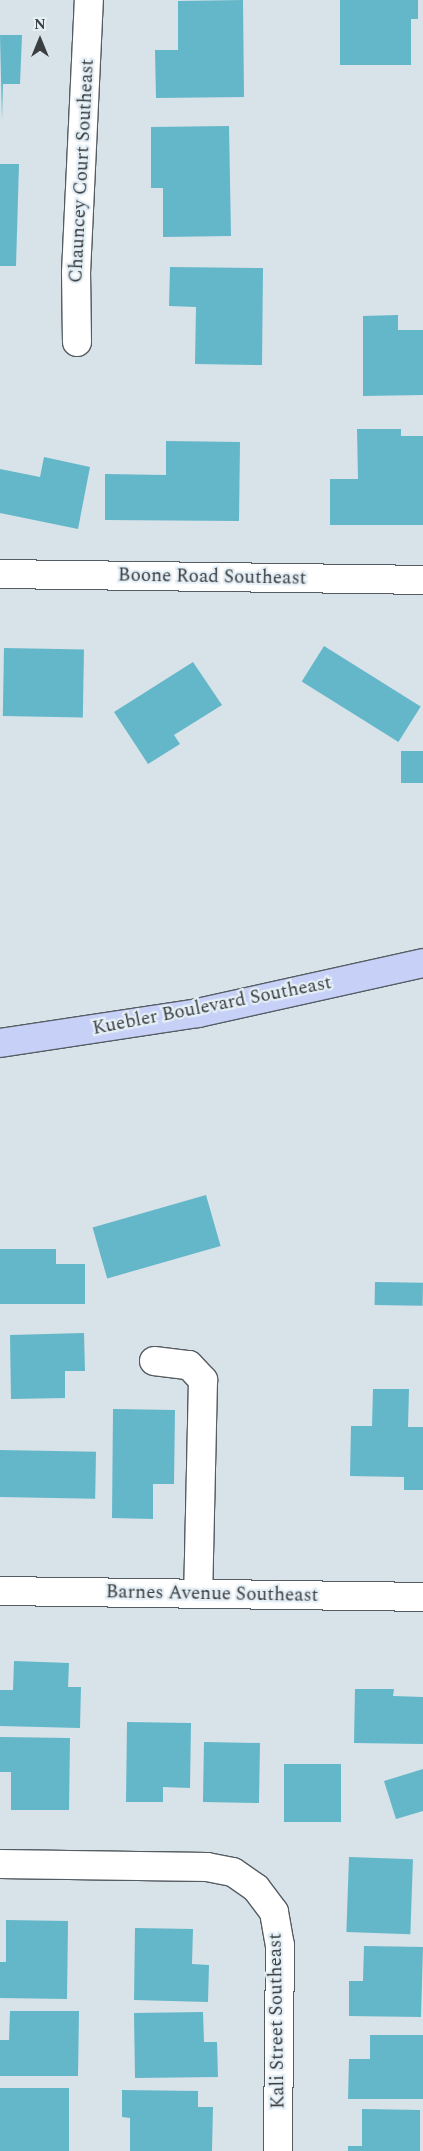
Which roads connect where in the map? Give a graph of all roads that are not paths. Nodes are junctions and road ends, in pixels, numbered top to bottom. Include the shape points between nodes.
1 (89, 0) edge
2 (77, 342) dead end
3 (0, 574) edge
4 (423, 580) edge
5 (423, 963) edge
6 (0, 1043) edge
7 (154, 1361) dead end
8 (0, 1591) edge
9 (198, 1594) junction
10 (423, 1597) edge
11 (0, 1864) edge
12 (278, 2151) edge

1 - 2 street, Chauncey Court Southeast via 76,273
3 - 4 street, Boone Road Southeast
5 - 6 main road, Kuebler Boulevard Southeast via 198,1012
7 - 9 street via 189,1365 203,1380
8 - 9 street, Barnes Avenue Southeast
9 - 10 street, Barnes Avenue Southeast
11 - 12 street, Kali Street Southeast via 207,1867 233,1872 256,1888 274,1912 280,1944

